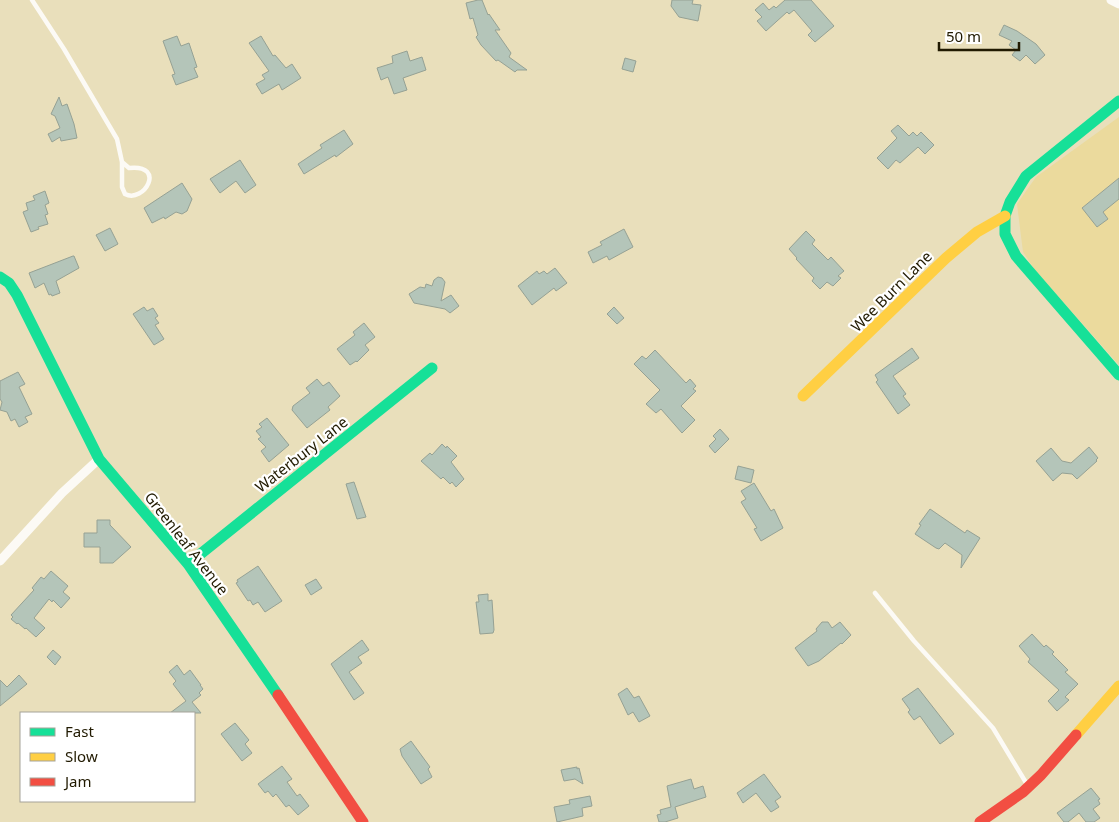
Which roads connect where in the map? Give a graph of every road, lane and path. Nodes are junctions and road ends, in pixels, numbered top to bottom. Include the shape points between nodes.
1 (32, 0) edge
2 (1111, 0) edge
3 (1119, 4) edge
4 (1119, 101) edge
5 (122, 162) junction
6 (1005, 216) junction
7 (0, 277) edge
8 (432, 368) dead end
9 (1119, 375) edge
10 (804, 396) dead end
11 (99, 458) junction
12 (0, 561) edge
13 (188, 564) junction
14 (875, 593) dead end
15 (1119, 686) edge
16 (1029, 787) junction
17 (363, 822) edge
18 (980, 822) edge

1 - 5 lane via 117,139
2 - 3 street
4 - 6 street via 1026,176
5 - 5 lane via 125,194 141,193 149,184 149,174 142,168 129,168
6 - 9 street via 1006,234 1016,256
6 - 10 street, Wee Burn Lane via 977,232 946,258
7 - 11 street, Greenleaf Avenue via 9,283 16,295
8 - 13 street, Waterbury Lane
11 - 12 street
11 - 13 street, Greenleaf Avenue
13 - 17 street, Greenleaf Avenue
14 - 16 lane via 993,728
15 - 16 street
16 - 18 street

